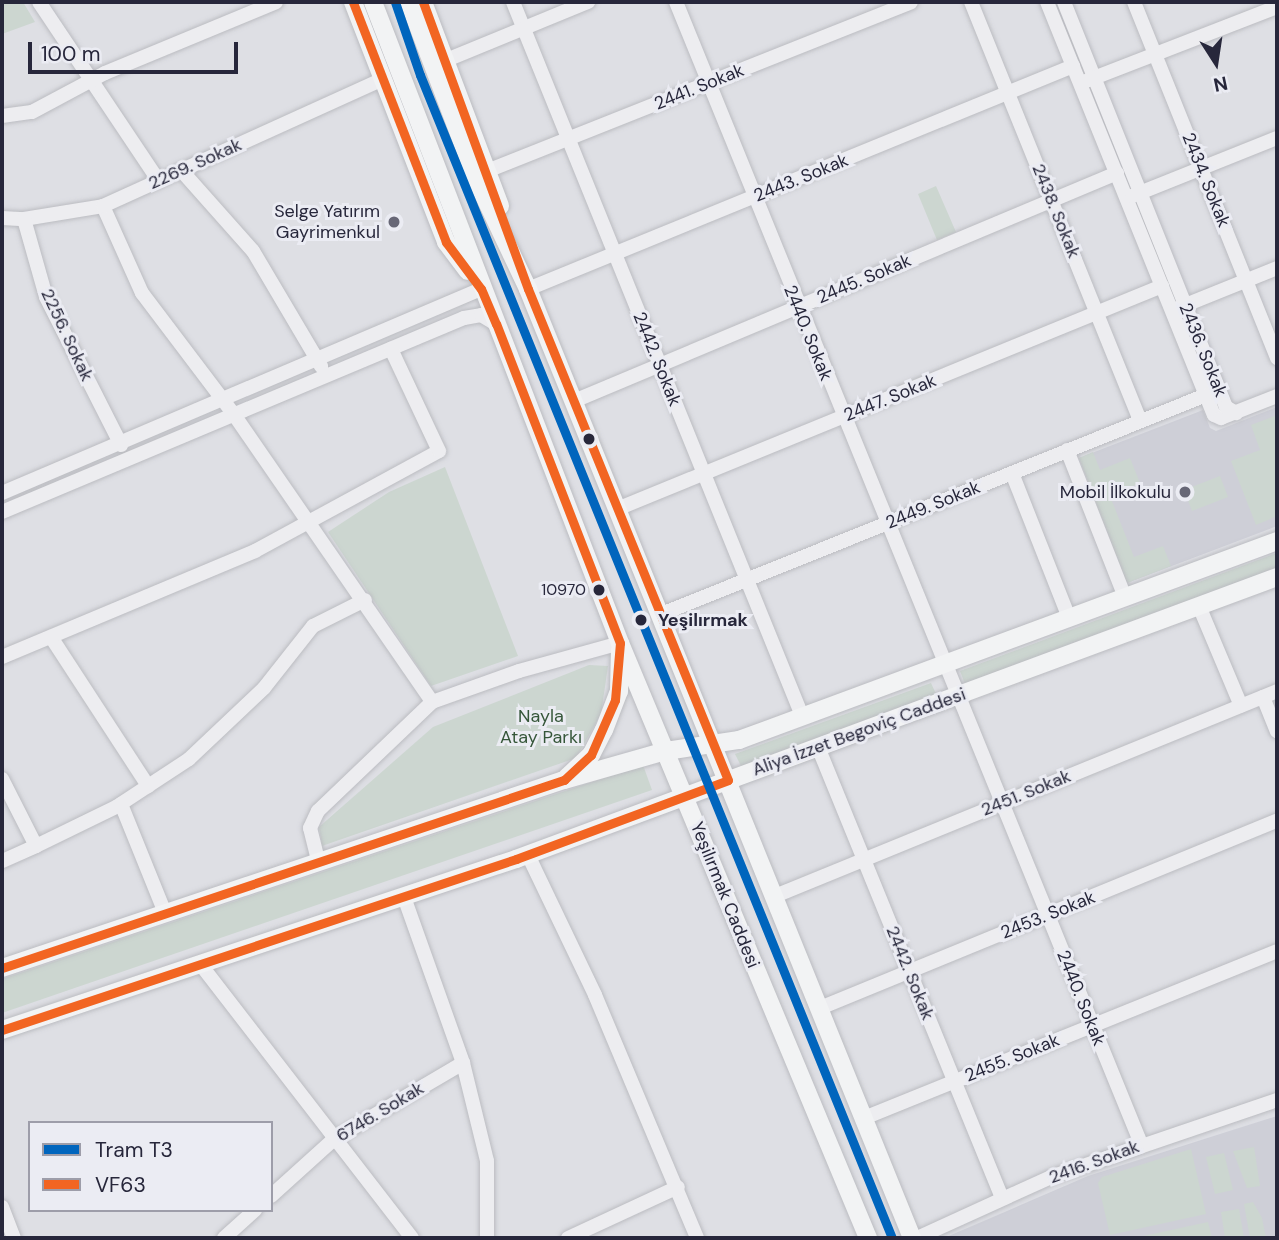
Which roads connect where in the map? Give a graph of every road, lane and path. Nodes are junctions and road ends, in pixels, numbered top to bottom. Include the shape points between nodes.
1 (39, 2) edge
2 (276, 2) edge
3 (353, 2) edge
4 (373, 2) edge
5 (409, 2) edge
6 (423, 2) edge
7 (513, 2) edge
8 (588, 2) edge
9 (676, 2) edge
10 (911, 2) edge
11 (971, 2) edge
12 (1047, 2) edge
13 (1064, 2) edge
14 (1134, 2) edge
15 (1277, 7) edge
16 (523, 28) junction
17 (1155, 54) junction
18 (444, 61) junction
19 (1073, 66) junction
20 (93, 80) junction
21 (381, 80) junction
22 (1087, 80) junction
23 (708, 83) junction
24 (1008, 93) junction
25 (2, 116) edge
26 (1277, 138) edge
27 (569, 139) junction
28 (1201, 169) junction
29 (181, 170) junction
30 (487, 171) junction
31 (1117, 173) junction
32 (158, 180) junction
33 (1133, 195) junction
34 (754, 197) junction
35 (1051, 201) junction
36 (103, 206) junction
37 (2, 218) edge
38 (24, 219) junction
39 (615, 254) junction
40 (1277, 268) edge
41 (1246, 281) junction
42 (1162, 286) junction
43 (481, 289) junction
44 (528, 289) junction
45 (798, 307) junction
46 (1179, 308) junction
47 (1097, 313) junction
48 (496, 324) junction
49 (391, 349) junction
50 (1277, 358) edge
51 (318, 360) junction
52 (660, 365) junction
53 (326, 377) junction
54 (1206, 394) junction
55 (1277, 396) edge
56 (224, 401) junction
57 (574, 401) junction
58 (1229, 412) junction
59 (235, 416) junction
60 (842, 417) junction
61 (1140, 421) junction
62 (121, 445) junction
63 (1067, 450) junction
64 (1013, 472) junction
65 (704, 473) junction
66 (3, 489) edge
67 (617, 509) junction
68 (2, 512) edge
69 (307, 521) junction
70 (886, 524) junction
71 (1277, 541) edge
72 (1277, 577) edge
73 (747, 580) junction
74 (1125, 597) junction
75 (365, 600) junction
76 (1199, 606) junction
77 (659, 615) junction
78 (1069, 618) junction
79 (51, 636) junction
80 (620, 643) junction
81 (2, 657) edge
82 (944, 664) junction
83 (1270, 694) edge
84 (957, 696) junction
85 (432, 702) junction
86 (1241, 706) junction
87 (802, 716) junction
88 (1277, 731) edge
89 (714, 745) junction
90 (818, 747) junction
91 (666, 751) junction
92 (2, 779) edge
93 (564, 780) junction
94 (728, 780) junction
95 (148, 786) junction
96 (685, 796) junction
97 (1002, 803) junction
98 (121, 804) junction
99 (1277, 821) edge
100 (36, 846) junction
101 (528, 855) junction
102 (318, 860) junction
103 (864, 860) junction
104 (2, 861) edge
105 (775, 896) junction
106 (404, 897) junction
107 (164, 913) junction
108 (1048, 915) junction
109 (1277, 951) edge
110 (201, 965) junction
111 (2, 968) edge
112 (909, 971) junction
113 (820, 1008) junction
114 (1093, 1025) junction
115 (2, 1030) edge
116 (463, 1063) junction
117 (954, 1081) junction
118 (1277, 1100) edge
119 (864, 1118) junction
120 (334, 1139) junction
121 (1141, 1144) junction
122 (678, 1187) junction
123 (273, 1194) edge
124 (1002, 1198) junction
125 (2, 1207) edge
126 (253, 1212) edge
127 (13, 1238) edge
128 (224, 1238) edge
129 (412, 1238) edge
130 (487, 1238) edge
131 (568, 1238) edge
132 (697, 1238) edge
133 (868, 1238) edge
134 (915, 1238) edge

1 - 20 street
2 - 20 street
3 - 21 main road
4 - 43 main road, Yeşilırmak Caddesi
5 - 44 main road via 477,181
6 - 18 main road
7 - 16 street, 2442. Sokak
8 - 16 street
9 - 23 street, 2440. Sokak
10 - 23 street, 2441. Sokak
11 - 24 street, 2438. Sokak
12 - 19 street, 2436. Sokak
13 - 22 street, 2436. Sokak
14 - 17 street, 2434. Sokak
15 - 17 street
16 - 18 street
16 - 27 street, 2442. Sokak
17 - 22 street
17 - 28 street, 2434. Sokak
18 - 30 main road
19 - 22 street, 2436. Sokak
19 - 24 street, 2443. Sokak
20 - 25 street via 32,112
20 - 32 street
21 - 29 street, 2269. Sokak
21 - 43 main road via 446,242
22 - 31 street, 2436. Sokak
22 - 33 street, 2436. Sokak
23 - 27 street, 2441. Sokak
23 - 34 street, 2440. Sokak
24 - 34 street, 2443. Sokak
24 - 35 street, 2438. Sokak
26 - 28 street
27 - 30 street, 2441. Sokak
27 - 39 street, 2442. Sokak
28 - 33 street
28 - 41 street, 2434. Sokak
29 - 32 street, 2269. Sokak
29 - 51 street via 253,251
30 - 44 main road
31 - 33 street, 2436. Sokak
31 - 35 street, 2445. Sokak
32 - 36 street, 2269. Sokak
33 - 42 street, 2436. Sokak
33 - 46 street, 2436. Sokak
34 - 39 street, 2443. Sokak
34 - 45 street, 2440. Sokak
35 - 45 street, 2445. Sokak
35 - 47 street, 2438. Sokak
36 - 38 street, 2269. Sokak
36 - 56 street via 142,293
37 - 38 street, 2269. Sokak
38 - 62 street, 2256. Sokak via 46,297
39 - 44 street, 2443. Sokak
39 - 52 street, 2442. Sokak
40 - 41 street
41 - 46 street
41 - 50 street, 2434. Sokak
42 - 46 street, 2436. Sokak
42 - 47 street, 2447. Sokak
43 - 48 main road, Yeşilırmak Caddesi
43 - 51 street
44 - 57 main road
45 - 52 street, 2445. Sokak
45 - 60 street, 2440. Sokak
46 - 54 street, 2436. Sokak
46 - 58 street, 2436. Sokak
47 - 60 street, 2447. Sokak
47 - 61 street, 2438. Sokak
48 - 49 street via 481,315 464,318
48 - 80 main road, Yeşilırmak Caddesi
49 - 53 street
49 - 69 street via 439,451
51 - 53 street
51 - 56 street
52 - 57 street, 2445. Sokak
52 - 65 street, 2442. Sokak
53 - 59 street
54 - 58 street, 2436. Sokak via 1216,417
54 - 61 street, 2449. Sokak
55 - 58 street
56 - 59 street
56 - 62 street
57 - 67 main road
59 - 68 street
59 - 69 street
60 - 65 street, 2447. Sokak
60 - 70 street, 2440. Sokak
61 - 63 street, 2449. Sokak
62 - 66 street
63 - 64 street, 2449. Sokak
63 - 74 street
64 - 70 street, 2449. Sokak
64 - 78 street
65 - 67 street, 2447. Sokak
65 - 73 street, 2442. Sokak
67 - 77 main road
69 - 75 street
69 - 79 street via 255,551
70 - 73 street, 2449. Sokak
70 - 82 street, 2440. Sokak
71 - 74 main road, Aliya İzzet Begoviç Caddesi
72 - 76 main road, Aliya İzzet Begoviç Caddesi
73 - 77 street, 2449. Sokak
73 - 87 street, 2442. Sokak
74 - 78 main road, Aliya İzzet Begoviç Caddesi
75 - 85 street
75 - 95 street via 313,626 264,688 189,759
76 - 84 main road, Aliya İzzet Begoviç Caddesi
76 - 86 street
77 - 89 main road
78 - 82 main road, Aliya İzzet Begoviç Caddesi
79 - 81 street
79 - 95 street
80 - 85 street via 519,671
80 - 91 main road, Yeşilırmak Caddesi
80 - 93 main road via 619,691 604,730 591,755
82 - 84 street, 2440. Sokak
82 - 87 main road, Aliya İzzet Begoviç Caddesi
83 - 86 street, 2451. Sokak
83 - 88 street
84 - 90 main road, Aliya İzzet Begoviç Caddesi
84 - 97 street, 2440. Sokak
85 - 102 street via 318,811 310,828
86 - 97 street, 2451. Sokak
87 - 89 main road, Aliya İzzet Begoviç Caddesi
89 - 91 main road, Aliya İzzet Begoviç Caddesi
89 - 94 main road
90 - 94 main road, Aliya İzzet Begoviç Caddesi
90 - 103 street, 2442. Sokak
91 - 93 main road, Aliya İzzet Begoviç Caddesi
91 - 96 main road, Yeşilırmak Caddesi
92 - 100 street
93 - 102 main road, Aliya İzzet Begoviç Caddesi
94 - 96 main road, Aliya İzzet Begoviç Caddesi
94 - 105 main road
95 - 98 street
96 - 101 main road, Aliya İzzet Begoviç Caddesi
96 - 133 main road, Yeşilırmak Caddesi
97 - 103 street, 2451. Sokak
97 - 108 street, 2440. Sokak
98 - 100 street
98 - 107 street
99 - 108 street, 2453. Sokak
100 - 104 street
101 - 106 main road, Aliya İzzet Begoviç Caddesi
101 - 122 street
102 - 107 main road, Aliya İzzet Begoviç Caddesi
103 - 105 street, 2451. Sokak
103 - 112 street, 2442. Sokak
105 - 113 main road
106 - 110 main road, Aliya İzzet Begoviç Caddesi
106 - 116 street
107 - 111 main road, Aliya İzzet Begoviç Caddesi
108 - 112 street, 2453. Sokak
108 - 114 street, 2440. Sokak
109 - 114 street, 2455. Sokak
110 - 115 main road, Aliya İzzet Begoviç Caddesi
110 - 120 street
112 - 113 street, 2453. Sokak
112 - 117 street, 2442. Sokak
113 - 119 main road
114 - 117 street, 2455. Sokak
114 - 121 street, 2440. Sokak
116 - 120 street, 6746. Sokak
116 - 130 street via 487,1161
117 - 119 street, 2455. Sokak
117 - 124 street, 2442. Sokak
118 - 121 street, 2416. Sokak
119 - 134 main road
120 - 123 street, 6746. Sokak
120 - 129 street
121 - 124 street, 2416. Sokak
122 - 131 street
122 - 132 street
124 - 134 street, 2416. Sokak
125 - 127 street
126 - 128 street

